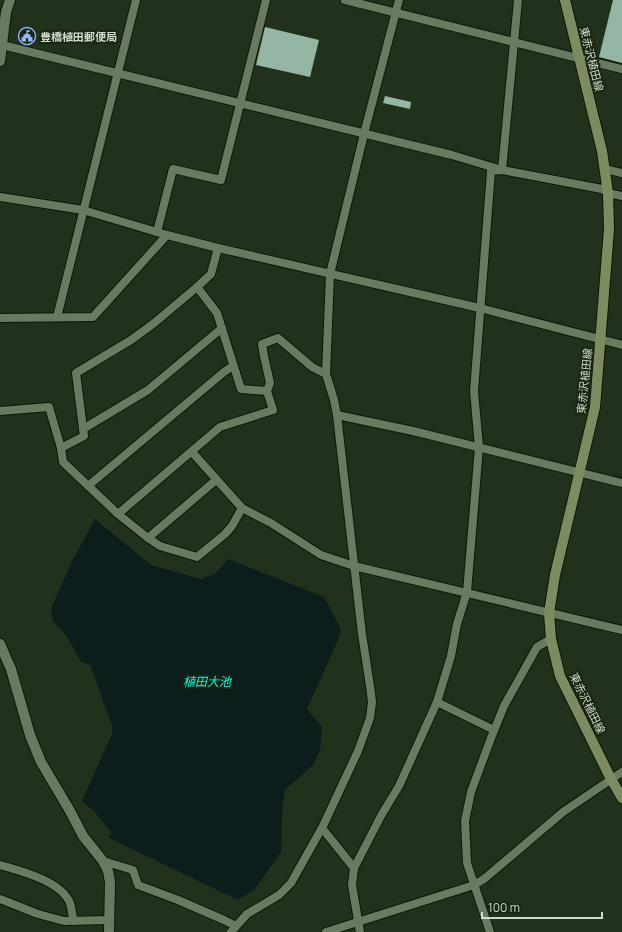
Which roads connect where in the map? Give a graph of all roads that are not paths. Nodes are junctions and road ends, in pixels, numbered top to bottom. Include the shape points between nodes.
1 (10, 0) edge
2 (136, 0) edge
3 (266, 0) edge
4 (345, 0) edge
5 (399, 0) edge
6 (518, 0) edge
7 (565, 0) edge
8 (396, 13) junction
9 (514, 43) junction
10 (2, 45) junction
11 (580, 60) junction
12 (0, 61) edge
13 (622, 69) edge
14 (118, 73) junction
15 (240, 104) junction
16 (364, 134) junction
17 (605, 169) junction
18 (502, 170) junction
19 (622, 173) edge
20 (608, 194) junction
21 (622, 196) edge
22 (0, 197) edge
23 (83, 210) junction
24 (157, 232) junction
25 (167, 235) junction
26 (218, 248) junction
27 (330, 274) junction
28 (197, 287) junction
29 (481, 308) junction
30 (57, 317) junction
31 (0, 318) edge
32 (222, 328) junction
33 (600, 339) junction
34 (622, 344) edge
35 (233, 366) junction
36 (326, 374) junction
37 (267, 391) junction
38 (0, 411) edge
39 (338, 415) junction
40 (83, 429) junction
41 (479, 447) junction
42 (61, 448) junction
43 (192, 452) junction
44 (578, 473) junction
45 (216, 480) junction
46 (622, 483) edge
47 (88, 486) junction
48 (242, 508) junction
49 (118, 514) junction
50 (148, 538) junction
51 (354, 566) junction
52 (467, 592) junction
53 (549, 613) junction
54 (622, 630) edge
55 (552, 639) junction
56 (0, 644) edge
57 (437, 702) junction
58 (494, 730) junction
59 (622, 772) edge
60 (611, 779) junction
61 (622, 798) edge
62 (322, 828) junction
63 (103, 861) junction
64 (0, 865) edge
65 (354, 868) junction
66 (474, 885) junction
67 (0, 899) edge
68 (109, 920) junction
69 (74, 921) junction
70 (359, 922) junction
71 (235, 930) edge
72 (109, 932) edge
73 (326, 932) edge
74 (360, 932) edge
75 (490, 932) edge

1 - 10 street
2 - 14 street
3 - 15 street
4 - 8 street
5 - 8 street
6 - 9 street
7 - 11 main road, 東赤沢植田線
8 - 9 street
8 - 16 street
9 - 11 street
9 - 18 street
10 - 12 street
10 - 14 street
11 - 13 street
11 - 17 main road, 東赤沢植田線
14 - 15 street
14 - 23 street
15 - 16 street
15 - 24 street via 221,180 173,169
16 - 18 street
16 - 27 street
17 - 19 street
17 - 20 main road, 東赤沢植田線
18 - 20 street via 602,189
18 - 29 street via 491,170
20 - 21 street
20 - 33 main road, 東赤沢植田線 via 609,229
22 - 23 street
23 - 24 street
23 - 30 street
24 - 25 street
25 - 26 street
25 - 30 street via 93,317
26 - 27 street
26 - 28 street via 211,274
27 - 29 street
27 - 36 street
28 - 32 street via 217,314
28 - 40 street via 131,340 76,373
29 - 33 street
29 - 41 street via 474,391
30 - 31 street
32 - 35 street
32 - 40 street via 148,390
33 - 34 street
33 - 44 main road, 東赤沢植田線 via 595,407
35 - 37 street via 240,389
35 - 47 street
36 - 37 street via 312,367 278,338 262,344 270,383
36 - 39 street
37 - 43 street via 274,410 220,427
38 - 42 street via 49,408
39 - 41 street
39 - 51 street
40 - 42 street via 84,436
41 - 44 street
41 - 52 street
42 - 47 street via 63,462
43 - 45 street
43 - 49 street
44 - 46 street
44 - 53 main road, 東赤沢植田線
45 - 48 street
45 - 50 street
47 - 49 street
48 - 50 street via 225,534 197,558 160,546
48 - 51 street via 321,555
49 - 50 street
51 - 52 street
51 - 62 street via 372,702 370,718 358,751
52 - 53 street
52 - 57 street
53 - 54 street
53 - 55 main road, 東赤沢植田線
55 - 58 street via 537,647 504,706
55 - 60 main road, 東赤沢植田線 via 560,676
56 - 63 street via 11,669 30,735 41,762 83,836
57 - 58 street
57 - 65 street via 399,786
58 - 66 street via 471,792 465,821 467,863
59 - 60 street
60 - 61 main road, 東赤沢植田線
60 - 66 street via 563,812
62 - 65 street
62 - 71 street via 291,883 279,894 247,914
63 - 68 street via 110,882
63 - 71 street via 133,870 138,885 224,920
64 - 69 street via 31,874 60,889 70,902
65 - 70 street via 352,884
66 - 70 street
66 - 75 street
67 - 69 street via 38,914
68 - 69 street
68 - 72 street
70 - 73 street
70 - 74 street

